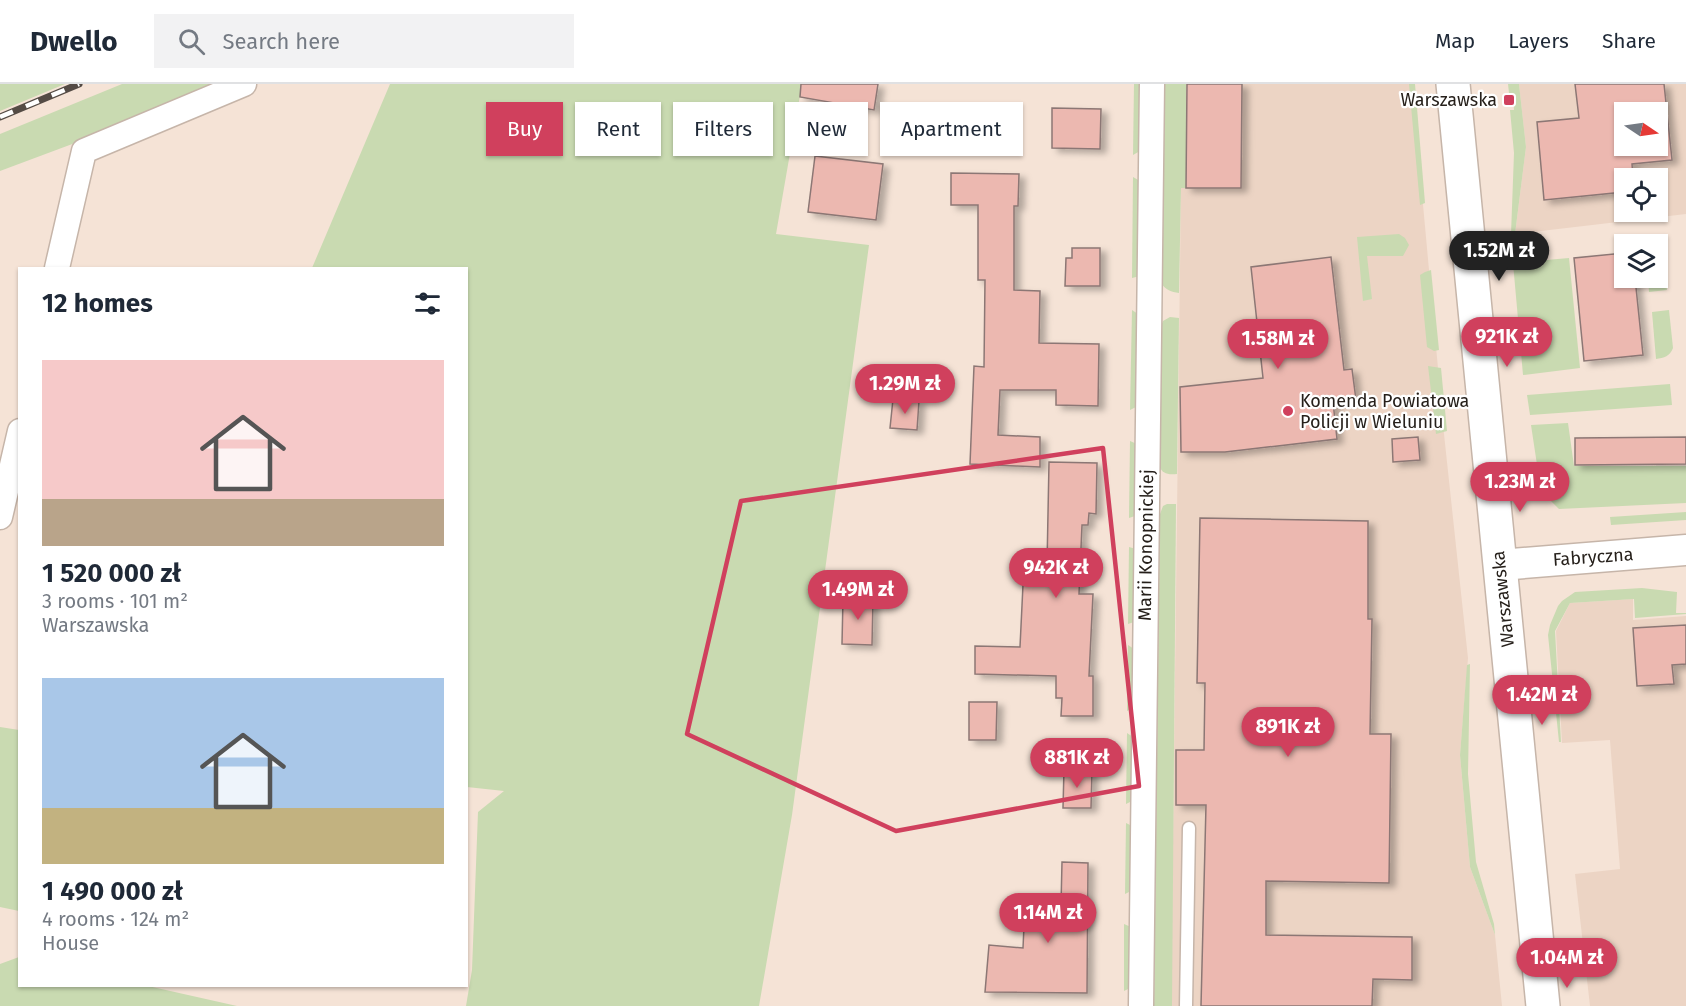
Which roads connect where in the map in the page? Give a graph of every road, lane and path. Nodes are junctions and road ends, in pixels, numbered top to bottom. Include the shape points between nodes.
1 (244, 84) edge
2 (1152, 84) edge
3 (1453, 84) edge
4 (57, 267) edge
5 (18, 440) edge
6 (0, 517) edge
7 (1686, 550) edge
8 (1500, 565) junction
9 (1189, 828) dead end
10 (1141, 1006) edge
11 (1186, 1006) edge
12 (1543, 1006) edge

1 - 4 street via 84,151
2 - 10 street, Marii Konopnickiej
3 - 8 main road, Warszawska
5 - 6 street
7 - 8 street, Fabryczna
8 - 12 main road, Warszawska
9 - 11 lane

